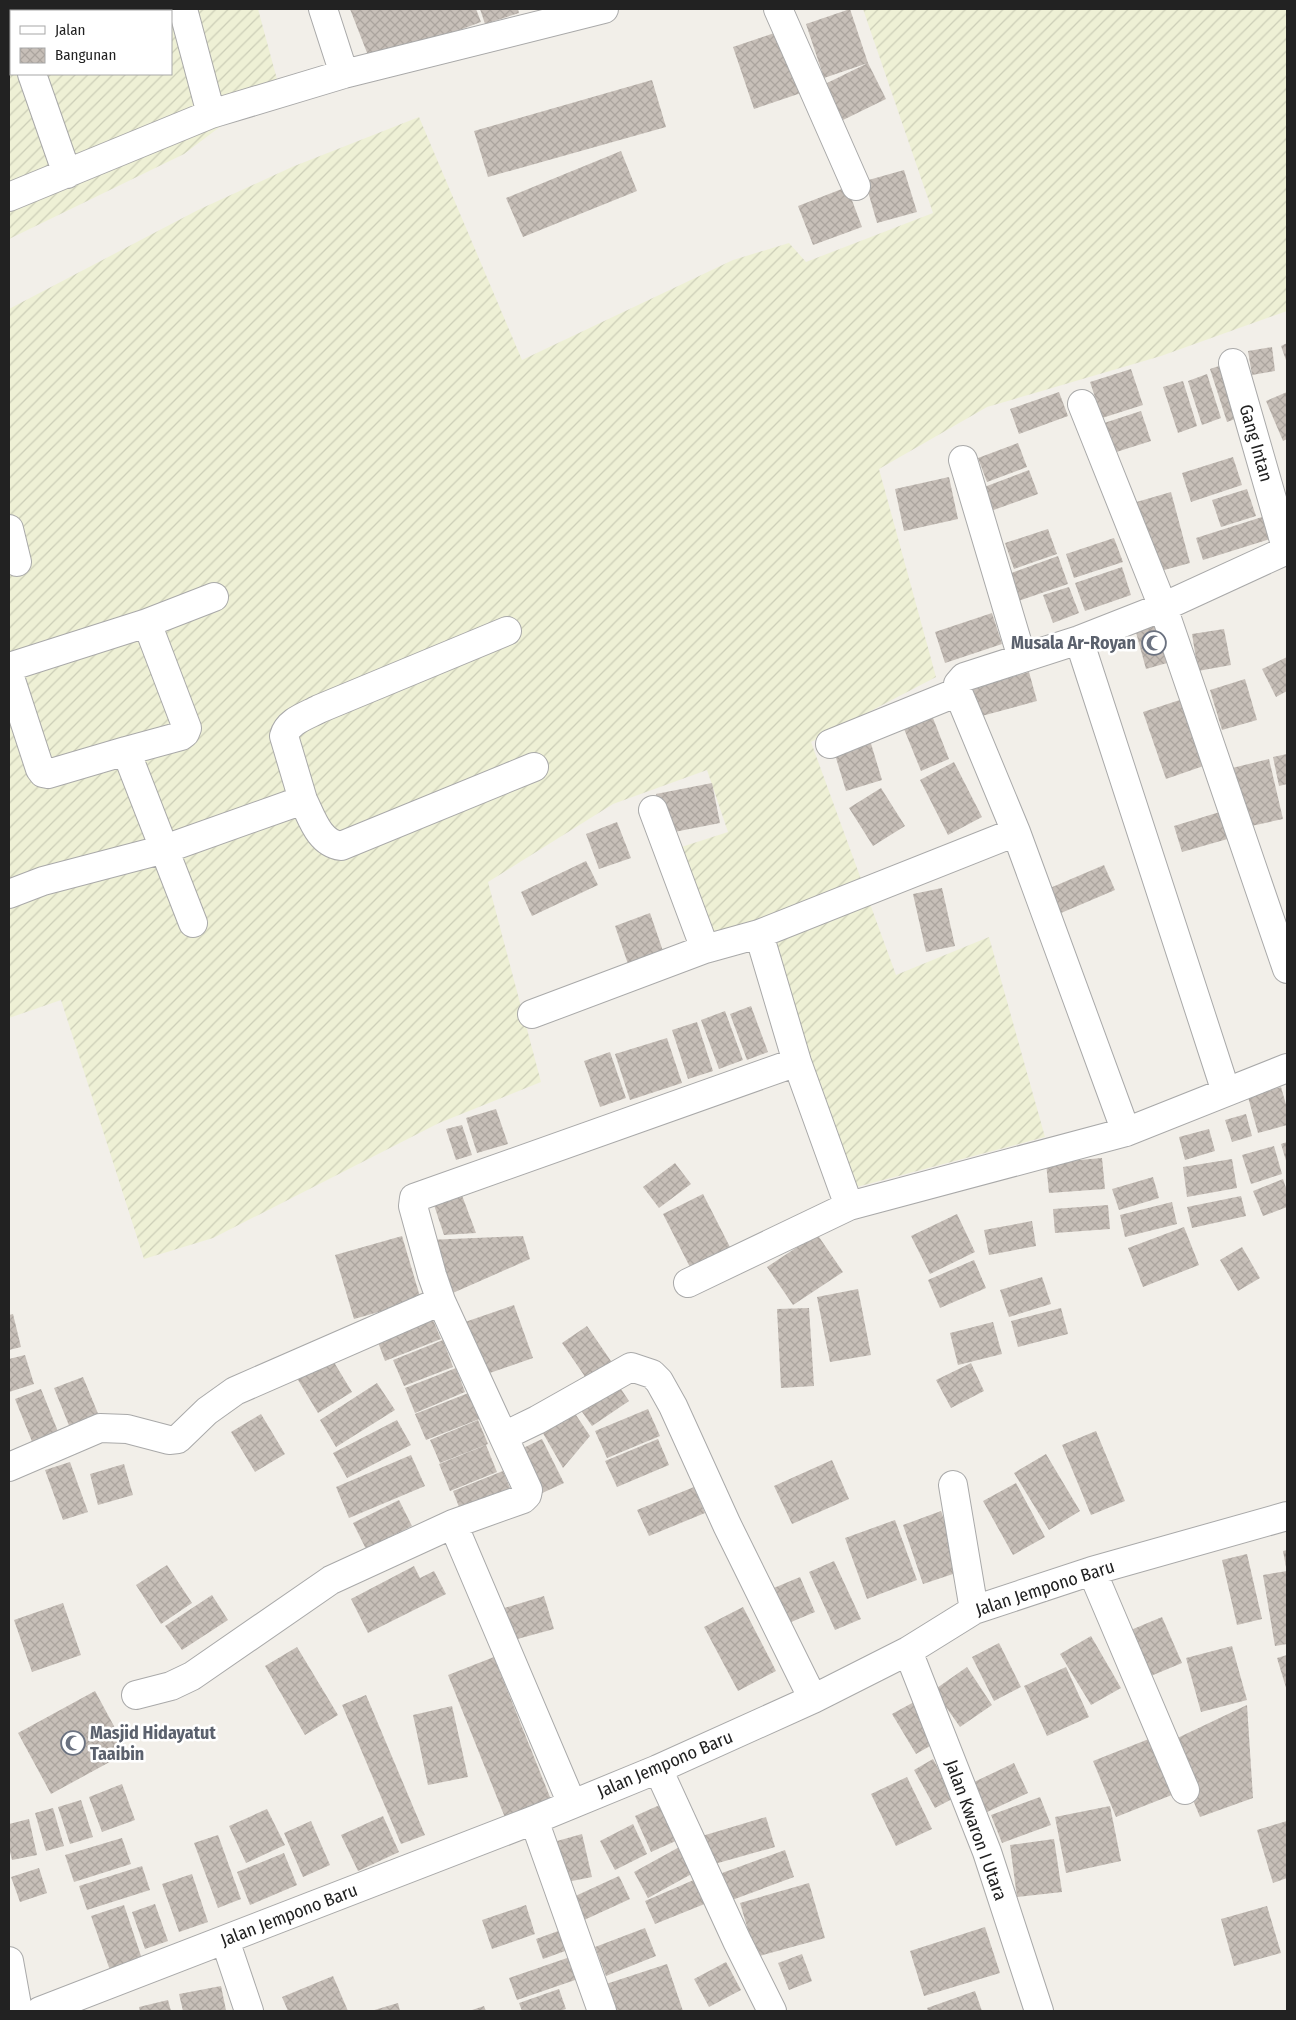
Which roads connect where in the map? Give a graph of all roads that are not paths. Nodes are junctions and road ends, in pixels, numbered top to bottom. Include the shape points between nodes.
1 (183, 9) edge
2 (323, 9) edge
3 (604, 9) edge
4 (778, 9) edge
5 (344, 74) junction
6 (32, 75) edge
7 (211, 114) junction
8 (67, 174) junction
9 (856, 186) dead end
10 (9, 197) edge
11 (1233, 363) dead end
12 (1082, 404) dead end
13 (963, 460) dead end
14 (9, 529) edge
15 (1287, 550) edge
16 (17, 562) dead end
17 (214, 598) dead end
18 (1163, 607) junction
19 (147, 623) junction
20 (507, 631) dead end
21 (1079, 640) junction
22 (1022, 658) junction
23 (9, 667) edge
24 (9, 674) edge
25 (958, 692) junction
26 (830, 744) dead end
27 (126, 751) junction
28 (534, 768) dead end
29 (303, 800) junction
30 (653, 810) dead end
31 (1016, 832) junction
32 (165, 849) junction
33 (9, 894) edge
34 (193, 923) dead end
35 (760, 934) junction
36 (705, 949) junction
37 (1287, 969) edge
38 (532, 1014) dead end
39 (797, 1062) junction
40 (1285, 1075) edge
41 (1226, 1092) junction
42 (1126, 1132) junction
43 (849, 1206) junction
44 (688, 1283) dead end
45 (441, 1301) junction
46 (504, 1436) junction
47 (9, 1467) edge
48 (953, 1485) dead end
49 (1287, 1516) edge
50 (453, 1524) junction
51 (1092, 1571) junction
52 (974, 1610) junction
53 (908, 1651) junction
54 (136, 1695) dead end
55 (813, 1699) junction
56 (658, 1769) junction
57 (1185, 1790) dead end
58 (572, 1804) junction
59 (534, 1820) junction
60 (225, 1940) junction
61 (9, 1961) edge
62 (18, 2011) edge
63 (40, 2011) edge
64 (249, 2011) edge
65 (602, 2011) edge
66 (772, 2011) edge
67 (1039, 2011) edge

1 - 7 street
2 - 5 street
3 - 5 street
4 - 9 street
5 - 7 street
6 - 8 street
7 - 8 street
8 - 10 street
11 - 15 street, Gang Intan
12 - 18 street
13 - 22 street
14 - 16 street
15 - 18 street
17 - 19 street
18 - 21 street
18 - 37 street
19 - 23 street
19 - 27 street via 187,728 181,736
20 - 29 street via 292,723 284,736
21 - 22 street
21 - 41 street
22 - 25 street via 964,676 958,684
24 - 27 street via 43,773
25 - 26 street
25 - 31 street
27 - 32 street
28 - 29 street via 341,846 322,835
29 - 32 street
30 - 36 street
31 - 35 street
31 - 42 street
32 - 33 street
32 - 34 street
35 - 36 street
35 - 39 street
36 - 38 street
39 - 43 street
39 - 45 street via 414,1198 413,1206
40 - 41 street
41 - 42 street
42 - 43 street
43 - 44 street
45 - 46 street
45 - 47 street via 235,1391 207,1411 178,1439 169,1440 126,1429 100,1428
46 - 50 street via 528,1490 527,1495
46 - 55 street via 631,1367 652,1374 673,1406 727,1525
48 - 52 street
49 - 51 street, Jalan Jempono Baru
50 - 54 street via 331,1580 192,1676 171,1686
50 - 58 street
51 - 52 street, Jalan Jempono Baru
51 - 57 street
52 - 53 street, Jalan Jempono Baru
53 - 55 street, Jalan Jempono Baru
53 - 67 street, Jalan Kwaron I Utara via 987,1852
55 - 56 street, Jalan Jempono Baru
56 - 58 street, Jalan Jempono Baru
56 - 66 street
58 - 59 street, Jalan Jempono Baru
59 - 60 street, Jalan Jempono Baru
59 - 65 street
60 - 63 street, Jalan Jempono Baru
60 - 64 street
61 - 62 street

